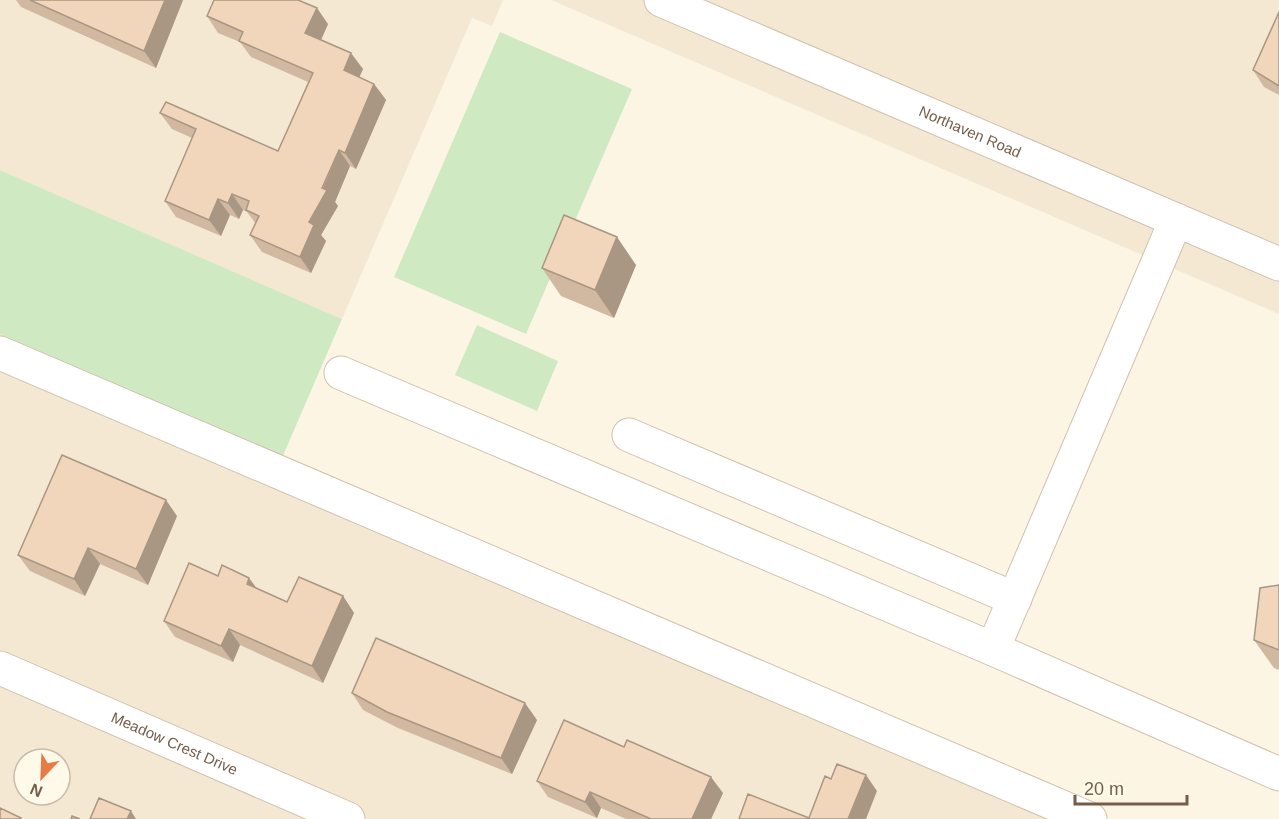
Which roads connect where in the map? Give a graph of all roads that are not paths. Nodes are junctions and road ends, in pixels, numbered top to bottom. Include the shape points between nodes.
1 (661, 0) edge
2 (1176, 220) junction
3 (1279, 264) edge
4 (0, 353) edge
5 (341, 373) dead end
6 (629, 435) dead end
7 (1015, 599) junction
8 (993, 649) junction
9 (0, 668) edge
10 (1279, 774) edge
11 (348, 819) edge
12 (1090, 819) edge

1 - 2 street, Northaven Road
2 - 3 street, Northaven Road
2 - 7 street
4 - 12 street
5 - 8 street
6 - 7 street
7 - 8 street
8 - 10 street
9 - 11 street, Meadow Crest Drive

